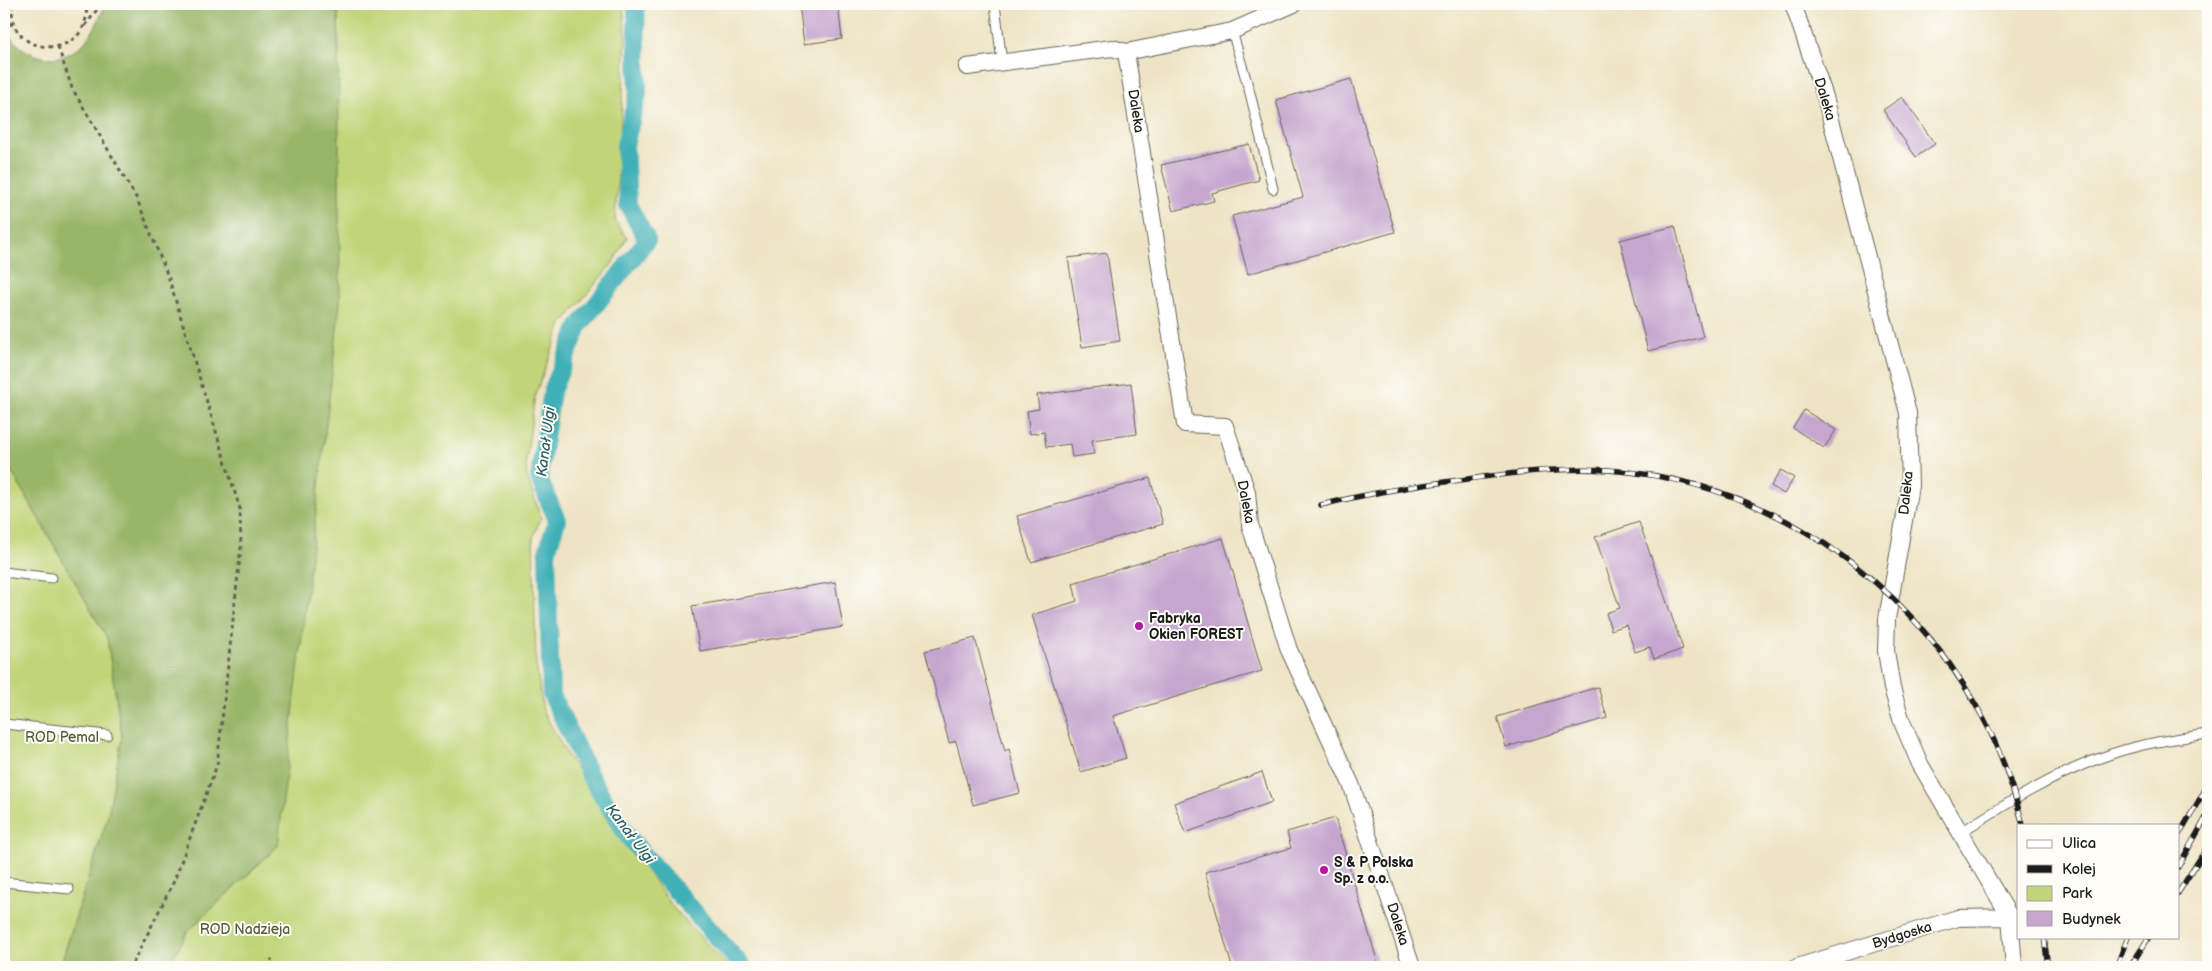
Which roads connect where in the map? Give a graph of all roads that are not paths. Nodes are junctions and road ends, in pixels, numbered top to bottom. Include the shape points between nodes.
1 (995, 4) edge
2 (1294, 4) edge
3 (1793, 4) edge
4 (1232, 31) junction
5 (1126, 52) junction
6 (1002, 63) junction
7 (967, 67) dead end
8 (1273, 189) dead end
9 (4, 572) edge
10 (52, 578) dead end
11 (4, 724) edge
12 (2208, 734) edge
13 (108, 735) dead end
14 (1961, 832) junction
15 (4, 882) edge
16 (69, 889) dead end
17 (2010, 917) junction
18 (1412, 967) edge
19 (1797, 967) edge
20 (2014, 967) edge

1 - 6 lane
2 - 4 street
3 - 14 street, Daleka via 1825,96 1908,413 1910,486 1887,619 1886,651 1892,688 1920,764
4 - 5 street
4 - 8 lane
5 - 6 street via 1112,48
5 - 18 street, Daleka via 1186,424 1225,426 1247,492 1250,525 1288,650 1351,784
6 - 7 street
9 - 10 lane
11 - 13 lane
12 - 14 lane via 2103,756 2016,799
14 - 17 street, Daleka
15 - 16 lane
17 - 19 street, Bydgoska via 1958,918
17 - 20 street, Daleka

